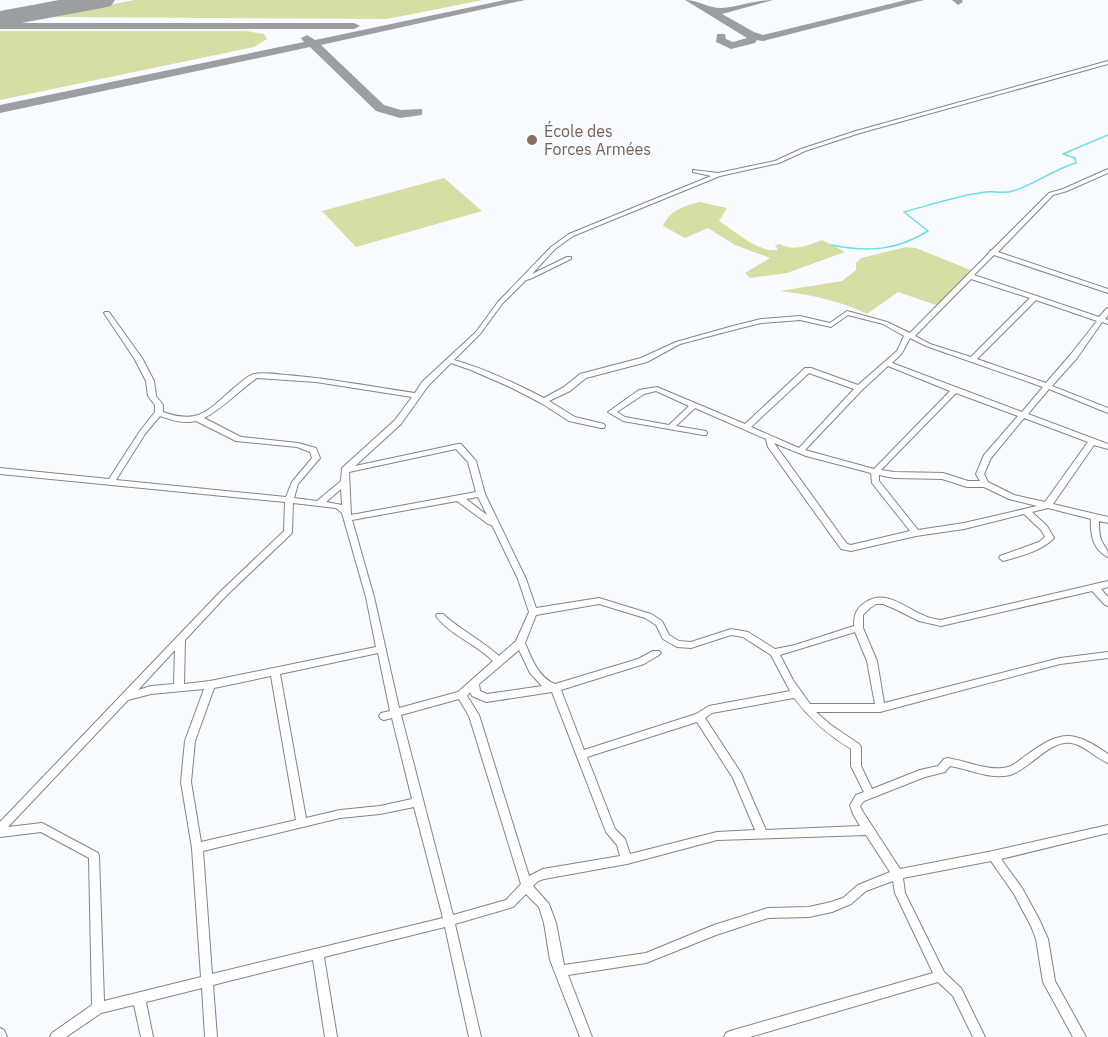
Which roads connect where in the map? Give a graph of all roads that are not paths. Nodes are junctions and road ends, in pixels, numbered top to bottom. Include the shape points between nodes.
1 (1108, 62) edge
2 (695, 171) dead end
3 (1108, 171) edge
4 (718, 175) junction
5 (992, 252) junction
6 (569, 258) dead end
7 (970, 276) junction
8 (525, 279) junction
9 (1108, 291) edge
10 (1035, 297) junction
11 (1108, 310) edge
12 (106, 313) dead end
13 (1105, 321) edge
14 (910, 336) junction
15 (973, 359) junction
16 (450, 361) junction
17 (887, 363) junction
18 (1047, 386) junction
19 (859, 388) junction
20 (955, 390) junction
21 (417, 396) junction
22 (544, 400) junction
23 (694, 405) junction
24 (1108, 411) edge
25 (159, 412) junction
26 (1024, 414) junction
27 (197, 418) junction
28 (601, 426) dead end
29 (671, 427) junction
30 (746, 427) junction
31 (703, 433) dead end
32 (769, 437) junction
33 (1093, 441) junction
34 (1108, 447) edge
35 (800, 452) junction
36 (345, 470) junction
37 (0, 471) edge
38 (875, 472) junction
39 (111, 482) junction
40 (345, 482) junction
41 (985, 484) junction
42 (481, 494) junction
43 (1012, 496) junction
44 (460, 499) junction
45 (289, 500) junction
46 (318, 504) junction
47 (1047, 506) junction
48 (1022, 512) junction
49 (348, 515) junction
50 (1095, 518) junction
51 (1108, 520) edge
52 (494, 524) junction
53 (916, 533) junction
54 (1108, 554) edge
55 (1004, 558) dead end
56 (1108, 584) edge
57 (1094, 587) junction
58 (1108, 603) edge
59 (533, 612) junction
60 (440, 616) dead end
61 (858, 628) junction
62 (180, 639) junction
63 (520, 643) junction
64 (381, 649) junction
65 (656, 653) dead end
66 (774, 653) junction
67 (1108, 656) edge
68 (499, 661) junction
69 (275, 672) junction
70 (210, 685) junction
71 (475, 685) junction
72 (179, 687) junction
73 (555, 688) junction
74 (794, 694) junction
75 (461, 695) junction
76 (126, 697) junction
77 (807, 708) junction
78 (880, 708) junction
79 (395, 712) junction
80 (384, 716) dead end
81 (699, 717) junction
82 (581, 755) junction
83 (1108, 759) edge
84 (870, 795) junction
85 (419, 802) junction
86 (302, 822) junction
87 (1108, 829) edge
88 (869, 830) junction
89 (0, 831) edge
90 (762, 833) junction
91 (197, 848) junction
92 (993, 856) junction
93 (627, 859) junction
94 (897, 874) junction
95 (527, 887) junction
96 (449, 921) junction
97 (318, 954) junction
98 (561, 971) junction
99 (940, 976) junction
100 (207, 981) junction
101 (139, 998) junction
102 (98, 1008) junction
103 (56, 1037) edge
104 (147, 1037) edge
105 (211, 1037) edge
106 (331, 1037) edge
107 (475, 1037) edge
108 (586, 1037) edge
109 (733, 1037) edge
110 (979, 1037) edge
111 (1080, 1037) edge

1 - 4 street via 858,132 777,162
2 - 4 street
3 - 5 street via 1051,194
4 - 8 street via 571,235 553,248
5 - 7 street
5 - 9 street
6 - 8 street
7 - 10 street
7 - 14 street
8 - 16 street
10 - 13 street
10 - 15 street
11 - 13 street
12 - 25 street via 138,358
13 - 18 street
14 - 15 street
14 - 17 street
14 - 22 street via 855,313 844,314 831,326 805,318 761,321 678,343 644,360 583,376
15 - 18 street
16 - 21 street
16 - 22 street via 482,371
17 - 19 street
17 - 20 street
18 - 24 street
18 - 26 street
19 - 30 street via 808,370
19 - 35 street
20 - 26 street
20 - 38 street
21 - 27 street via 327,380 255,376 226,402
21 - 36 street via 398,422
22 - 28 street via 572,419
23 - 29 street
23 - 29 street via 652,388 612,412 623,419
23 - 30 street
25 - 27 street via 171,418
25 - 39 street via 153,415
26 - 33 street
26 - 41 street via 987,457 980,474
27 - 45 street via 238,439 313,450 316,458 297,477
29 - 31 street
30 - 32 street
32 - 35 street
32 - 53 street via 844,547
33 - 34 street
33 - 47 street
35 - 38 street
36 - 40 street
36 - 42 street via 458,446 472,461
37 - 39 street
38 - 41 street via 943,476 966,484
38 - 53 street via 875,481
39 - 45 street
40 - 46 street
40 - 49 street
41 - 43 street
42 - 44 street
42 - 52 street
43 - 47 street
43 - 48 street
44 - 49 street
44 - 52 street
45 - 46 street
45 - 62 street via 288,532
46 - 49 street via 338,506
47 - 48 street
47 - 50 street
48 - 53 street
48 - 55 street via 1050,537 1042,544
49 - 64 street
50 - 51 street
50 - 54 street via 1094,533 1099,546
52 - 59 street via 522,579
56 - 57 street
57 - 58 street
57 - 61 street via 941,623 920,618 894,602 877,602 859,614
59 - 63 street
59 - 66 street via 599,601 648,616 677,644 691,645 731,632 745,634
60 - 68 street
61 - 66 street
61 - 78 street via 872,661
62 - 72 street
62 - 76 street
63 - 68 street
63 - 73 street via 540,681
64 - 69 street
64 - 79 street
65 - 73 street via 641,662
66 - 74 street
67 - 78 street via 1060,661
68 - 71 street
69 - 70 street
69 - 86 street
70 - 72 street
70 - 91 street via 190,741 186,782
71 - 73 street via 475,693 486,698
71 - 75 street
72 - 76 street
73 - 82 street
74 - 77 street
74 - 81 street via 709,710
75 - 79 street
75 - 95 street via 474,715
76 - 89 street
77 - 78 street
77 - 84 street via 833,734 856,747 856,766
79 - 80 street
79 - 85 street
81 - 82 street
81 - 90 street via 737,776
82 - 93 street via 611,832 621,842
83 - 84 street via 1079,738 1069,738 1007,771 980,770 948,762 941,769 924,772
84 - 88 street via 860,798 855,805
85 - 86 street
85 - 96 street
86 - 91 street
87 - 92 street
88 - 90 street
88 - 94 street
89 - 102 street via 42,827 94,856
90 - 93 street via 717,836
91 - 100 street
92 - 94 street
92 - 111 street via 1035,923 1042,939 1049,982
93 - 95 street via 543,874
94 - 98 street via 862,888 832,907 768,913 646,957
94 - 99 street via 900,893
95 - 96 street via 509,904
95 - 98 street via 543,904
96 - 97 street
96 - 107 street
97 - 100 street
97 - 106 street
98 - 108 street
99 - 109 street
99 - 110 street via 957,992
100 - 101 street
100 - 105 street
101 - 102 street
101 - 104 street
102 - 103 street

